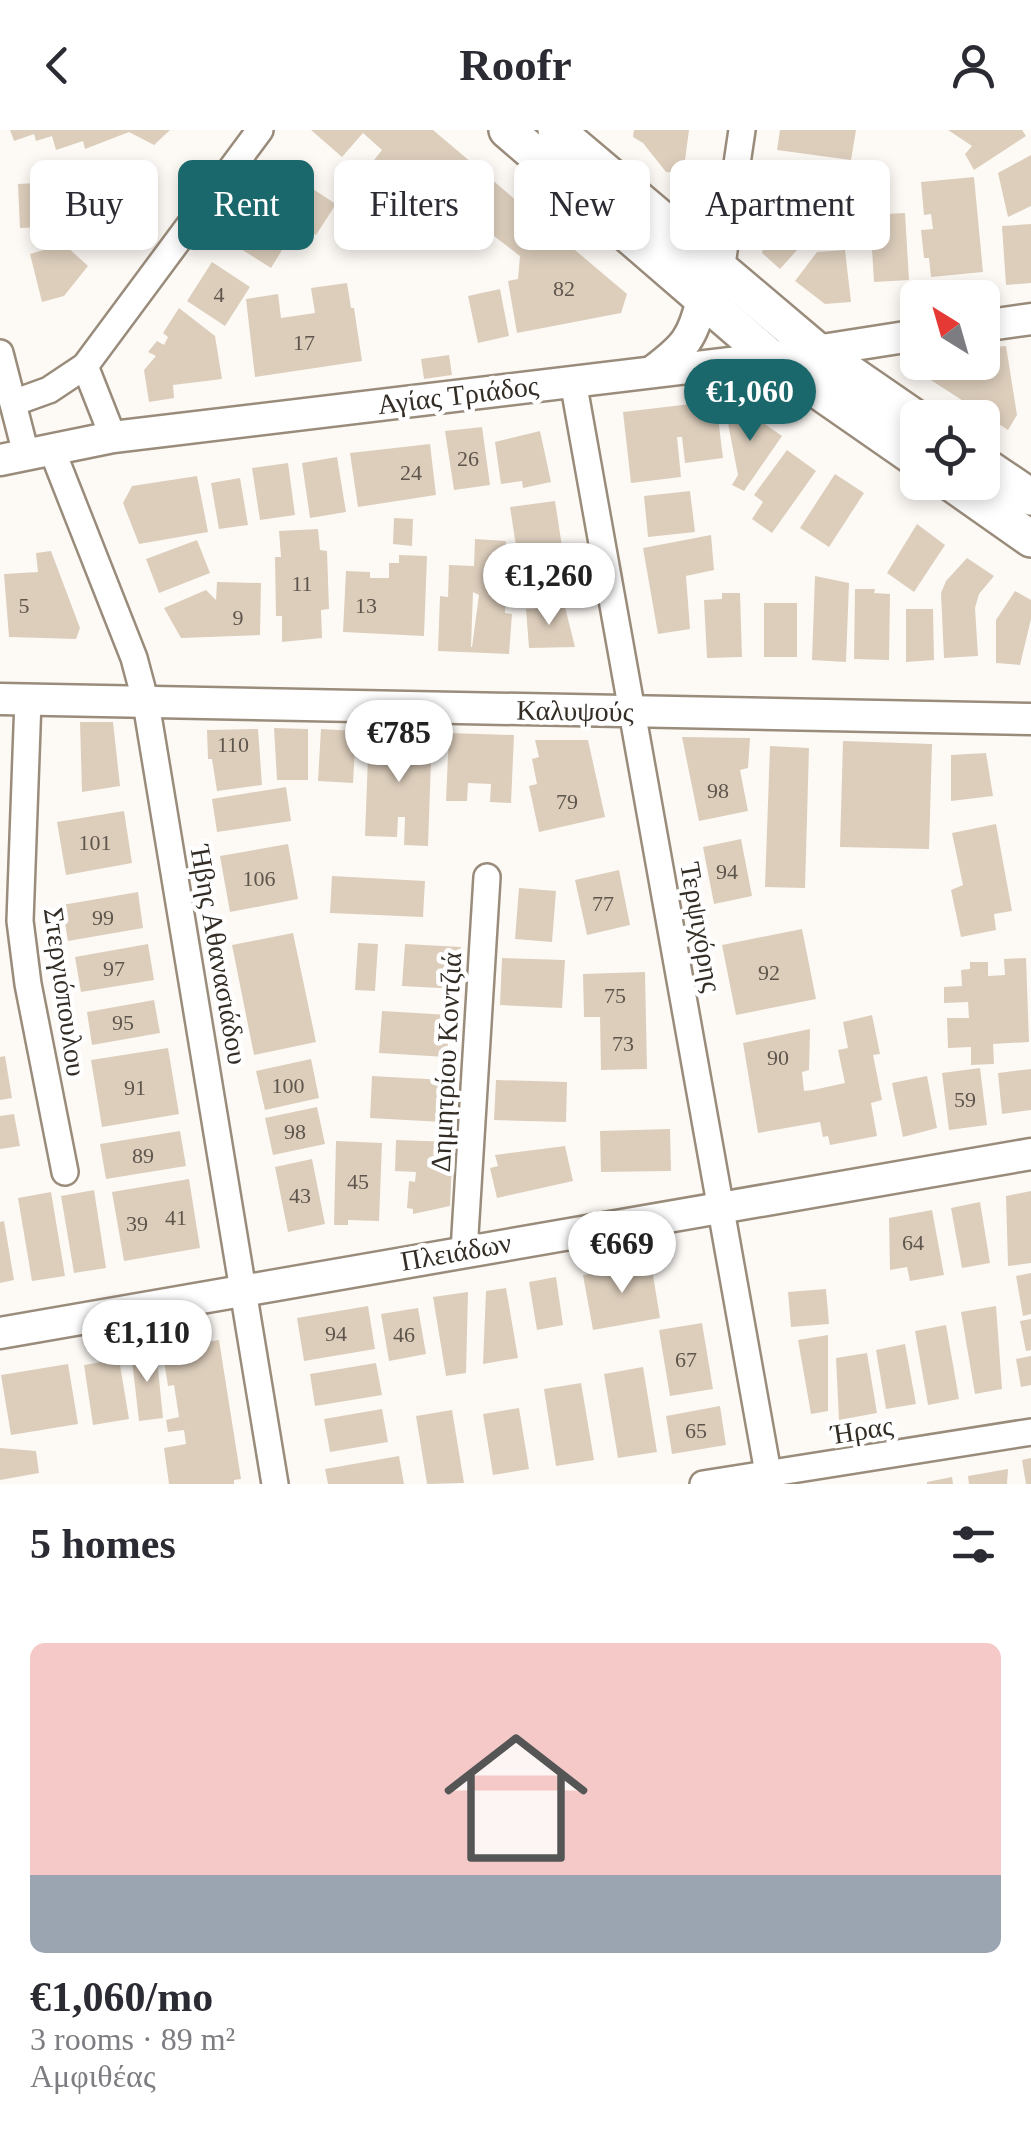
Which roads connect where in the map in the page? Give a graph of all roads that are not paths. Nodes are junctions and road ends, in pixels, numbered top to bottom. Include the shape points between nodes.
1 (260, 130) edge
2 (507, 130) edge
3 (556, 130) edge
4 (742, 130) edge
5 (711, 285) junction
6 (1031, 319) edge
7 (1000, 323) edge
8 (900, 338) edge
9 (814, 350) junction
10 (0, 352) edge
11 (770, 358) junction
12 (85, 366) junction
13 (652, 372) junction
14 (573, 381) junction
15 (13, 404) junction
16 (900, 408) edge
17 (114, 436) junction
18 (900, 448) edge
19 (26, 454) edge
20 (1000, 476) edge
21 (1031, 497) edge
22 (976, 500) edge
23 (1031, 538) edge
24 (14, 700) edge
25 (146, 702) junction
26 (632, 712) junction
27 (1031, 719) edge
28 (487, 877) dead end
29 (1031, 1154) edge
30 (64, 1172) dead end
31 (720, 1207) junction
32 (464, 1250) junction
33 (246, 1290) junction
34 (0, 1333) edge
35 (1031, 1432) edge
36 (769, 1480) edge
37 (276, 1484) edge
38 (703, 1484) edge

1 - 12 street
2 - 5 main road
3 - 5 main road
4 - 5 street
5 - 9 main road
5 - 11 main road
5 - 13 street via 682,349
6 - 7 street
8 - 9 street, Αγίας Τριάδος
9 - 11 street, Αγίας Τριάδος
9 - 16 main road
10 - 15 street, Ήβης Αθανασιάδου
11 - 13 street, Αγίας Τριάδος
11 - 18 main road
12 - 15 street
12 - 17 street
13 - 14 street, Αγίας Τριάδος
14 - 17 street, Αγίας Τριάδος
14 - 26 street, Τερψιχόρης
15 - 19 street, Ήβης Αθανασιάδου
17 - 19 street, Αγίας Τριάδος
19 - 25 street, Ήβης Αθανασιάδου via 134,658
20 - 21 main road
22 - 23 main road
24 - 25 street, Καλυψούς
24 - 30 street, Στεργιόπουλου via 20,921
25 - 26 street, Καλυψούς
25 - 33 street, Ήβης Αθανασιάδου
26 - 27 street, Καλυψούς
26 - 31 street, Τερψιχόρης
28 - 32 street, Δημητρίου Κοντζιά
29 - 31 street, Πλειάδων
31 - 32 street, Πλειάδων
31 - 36 street, Τερψιχόρης
32 - 33 street, Πλειάδων
33 - 34 street, Πλειάδων
33 - 37 street, Ήβης Αθανασιάδου
35 - 36 street, Ήρας
36 - 38 street, Ήρας

